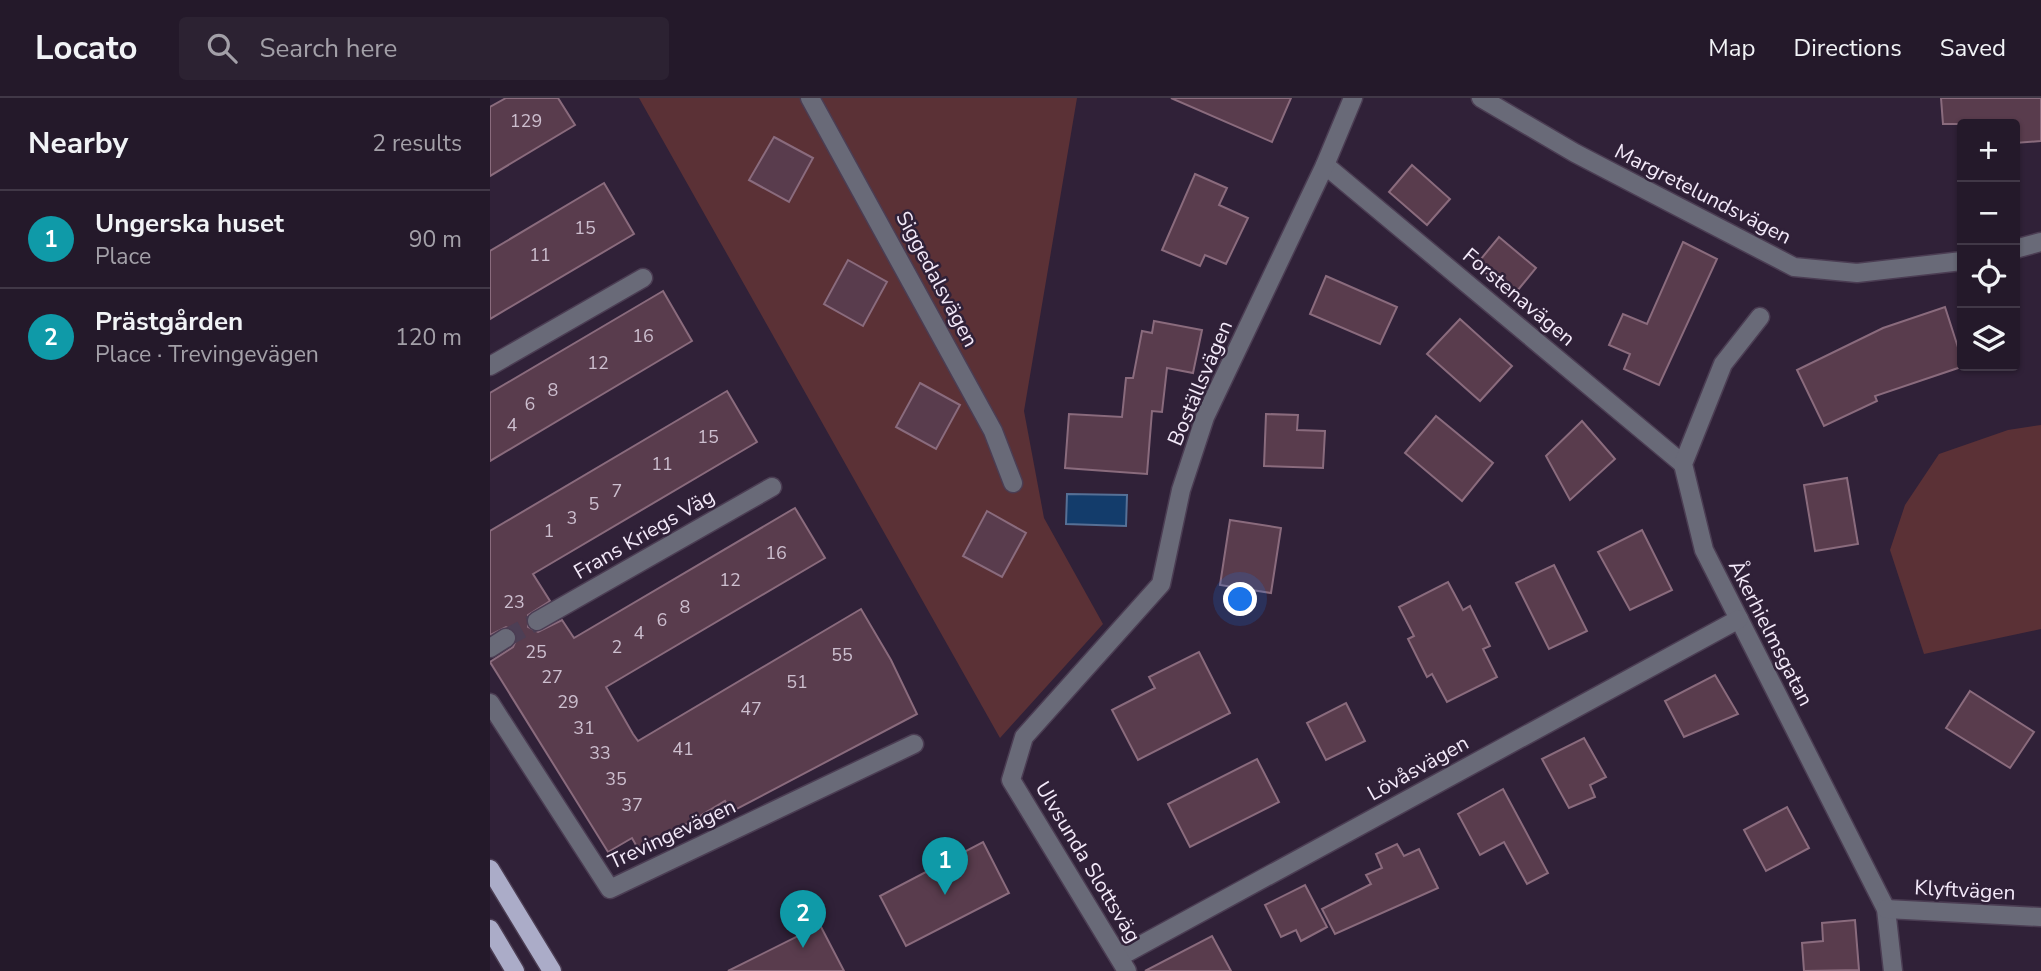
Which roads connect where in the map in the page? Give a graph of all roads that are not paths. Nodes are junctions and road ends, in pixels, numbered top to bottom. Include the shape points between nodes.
1 (1353, 98) edge
2 (1481, 98) edge
3 (816, 99) edge
4 (1325, 165) junction
5 (2041, 243) edge
6 (2020, 248) edge
7 (1957, 262) edge
8 (643, 278) dead end
9 (1760, 317) dead end
10 (490, 366) edge
11 (1683, 464) junction
12 (1013, 483) dead end
13 (772, 487) dead end
14 (1739, 619) junction
15 (537, 621) tunnel mouth
16 (506, 638) tunnel mouth
17 (490, 648) edge
18 (490, 704) edge
19 (1024, 737) joint
20 (914, 744) dead end
21 (490, 869) edge
22 (1886, 909) junction
23 (2041, 917) edge
24 (490, 929) edge
25 (1123, 964) edge
26 (515, 971) edge
27 (552, 971) edge
28 (1893, 971) edge

1 - 4 street, Boställsvägen
2 - 7 street, Margretelundsvägen via 1575,153 1794,267 1857,273
3 - 12 street, Siggedalsvägen via 993,431
4 - 11 street, Forstenavägen
4 - 19 street, Boställsvägen via 1205,417 1181,489 1161,584
5 - 6 street
8 - 10 street
9 - 11 street via 1723,364
11 - 14 street, Åkerhielmsgatan via 1704,550
13 - 15 street, Frans Kriegs Väg
14 - 22 street, Åkerhielmsgatan
14 - 25 street, Lövåsvägen
16 - 17 street
18 - 20 street, Trevingevägen via 610,889
19 - 25 street, Ulvsunda Slottsväg via 1011,780
21 - 27 main road
22 - 23 street, Klyftvägen
22 - 28 street, Åkerhielmsgatan
24 - 26 main road

